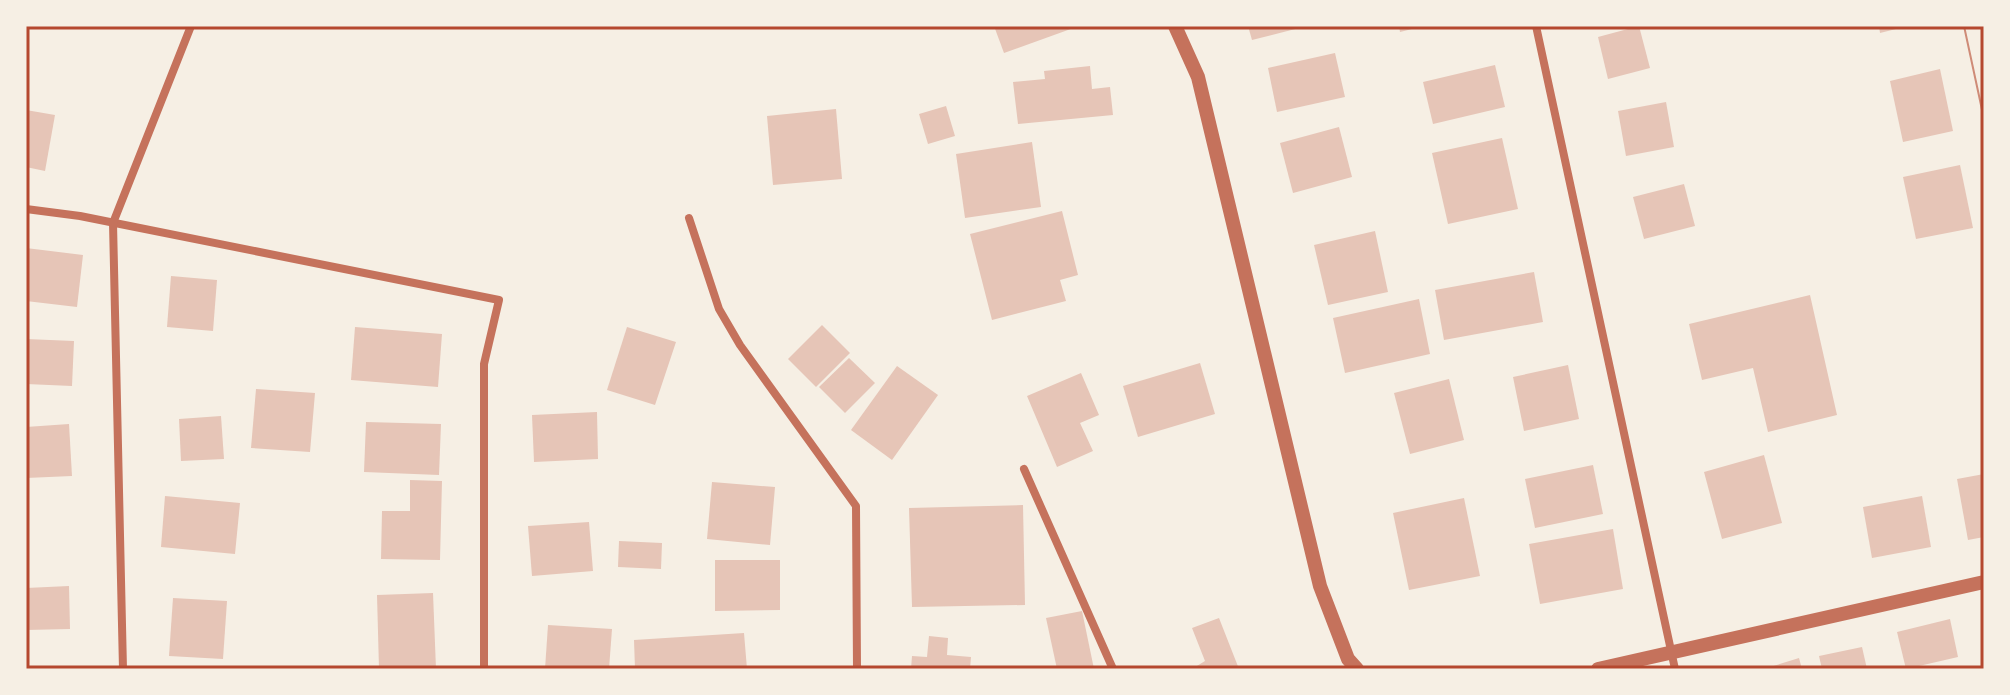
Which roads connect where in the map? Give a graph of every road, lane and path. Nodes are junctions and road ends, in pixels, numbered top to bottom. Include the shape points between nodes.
1 (191, 26) edge
2 (1175, 26) edge
3 (1536, 26) edge
4 (26, 209) edge
5 (689, 218) dead end
6 (113, 223) junction
7 (1024, 469) dead end
8 (1984, 582) edge
9 (1673, 662) edge
10 (123, 669) edge
11 (484, 669) edge
12 (857, 669) edge
13 (1113, 669) edge
14 (1357, 669) edge
15 (1598, 669) edge

1 - 6 street
2 - 14 street via 1198,77 1320,586 1348,659
3 - 9 street
4 - 6 street
5 - 12 street via 719,309 856,506
6 - 10 street
6 - 11 street via 499,300 484,364
7 - 13 street
8 - 9 street
9 - 15 street

